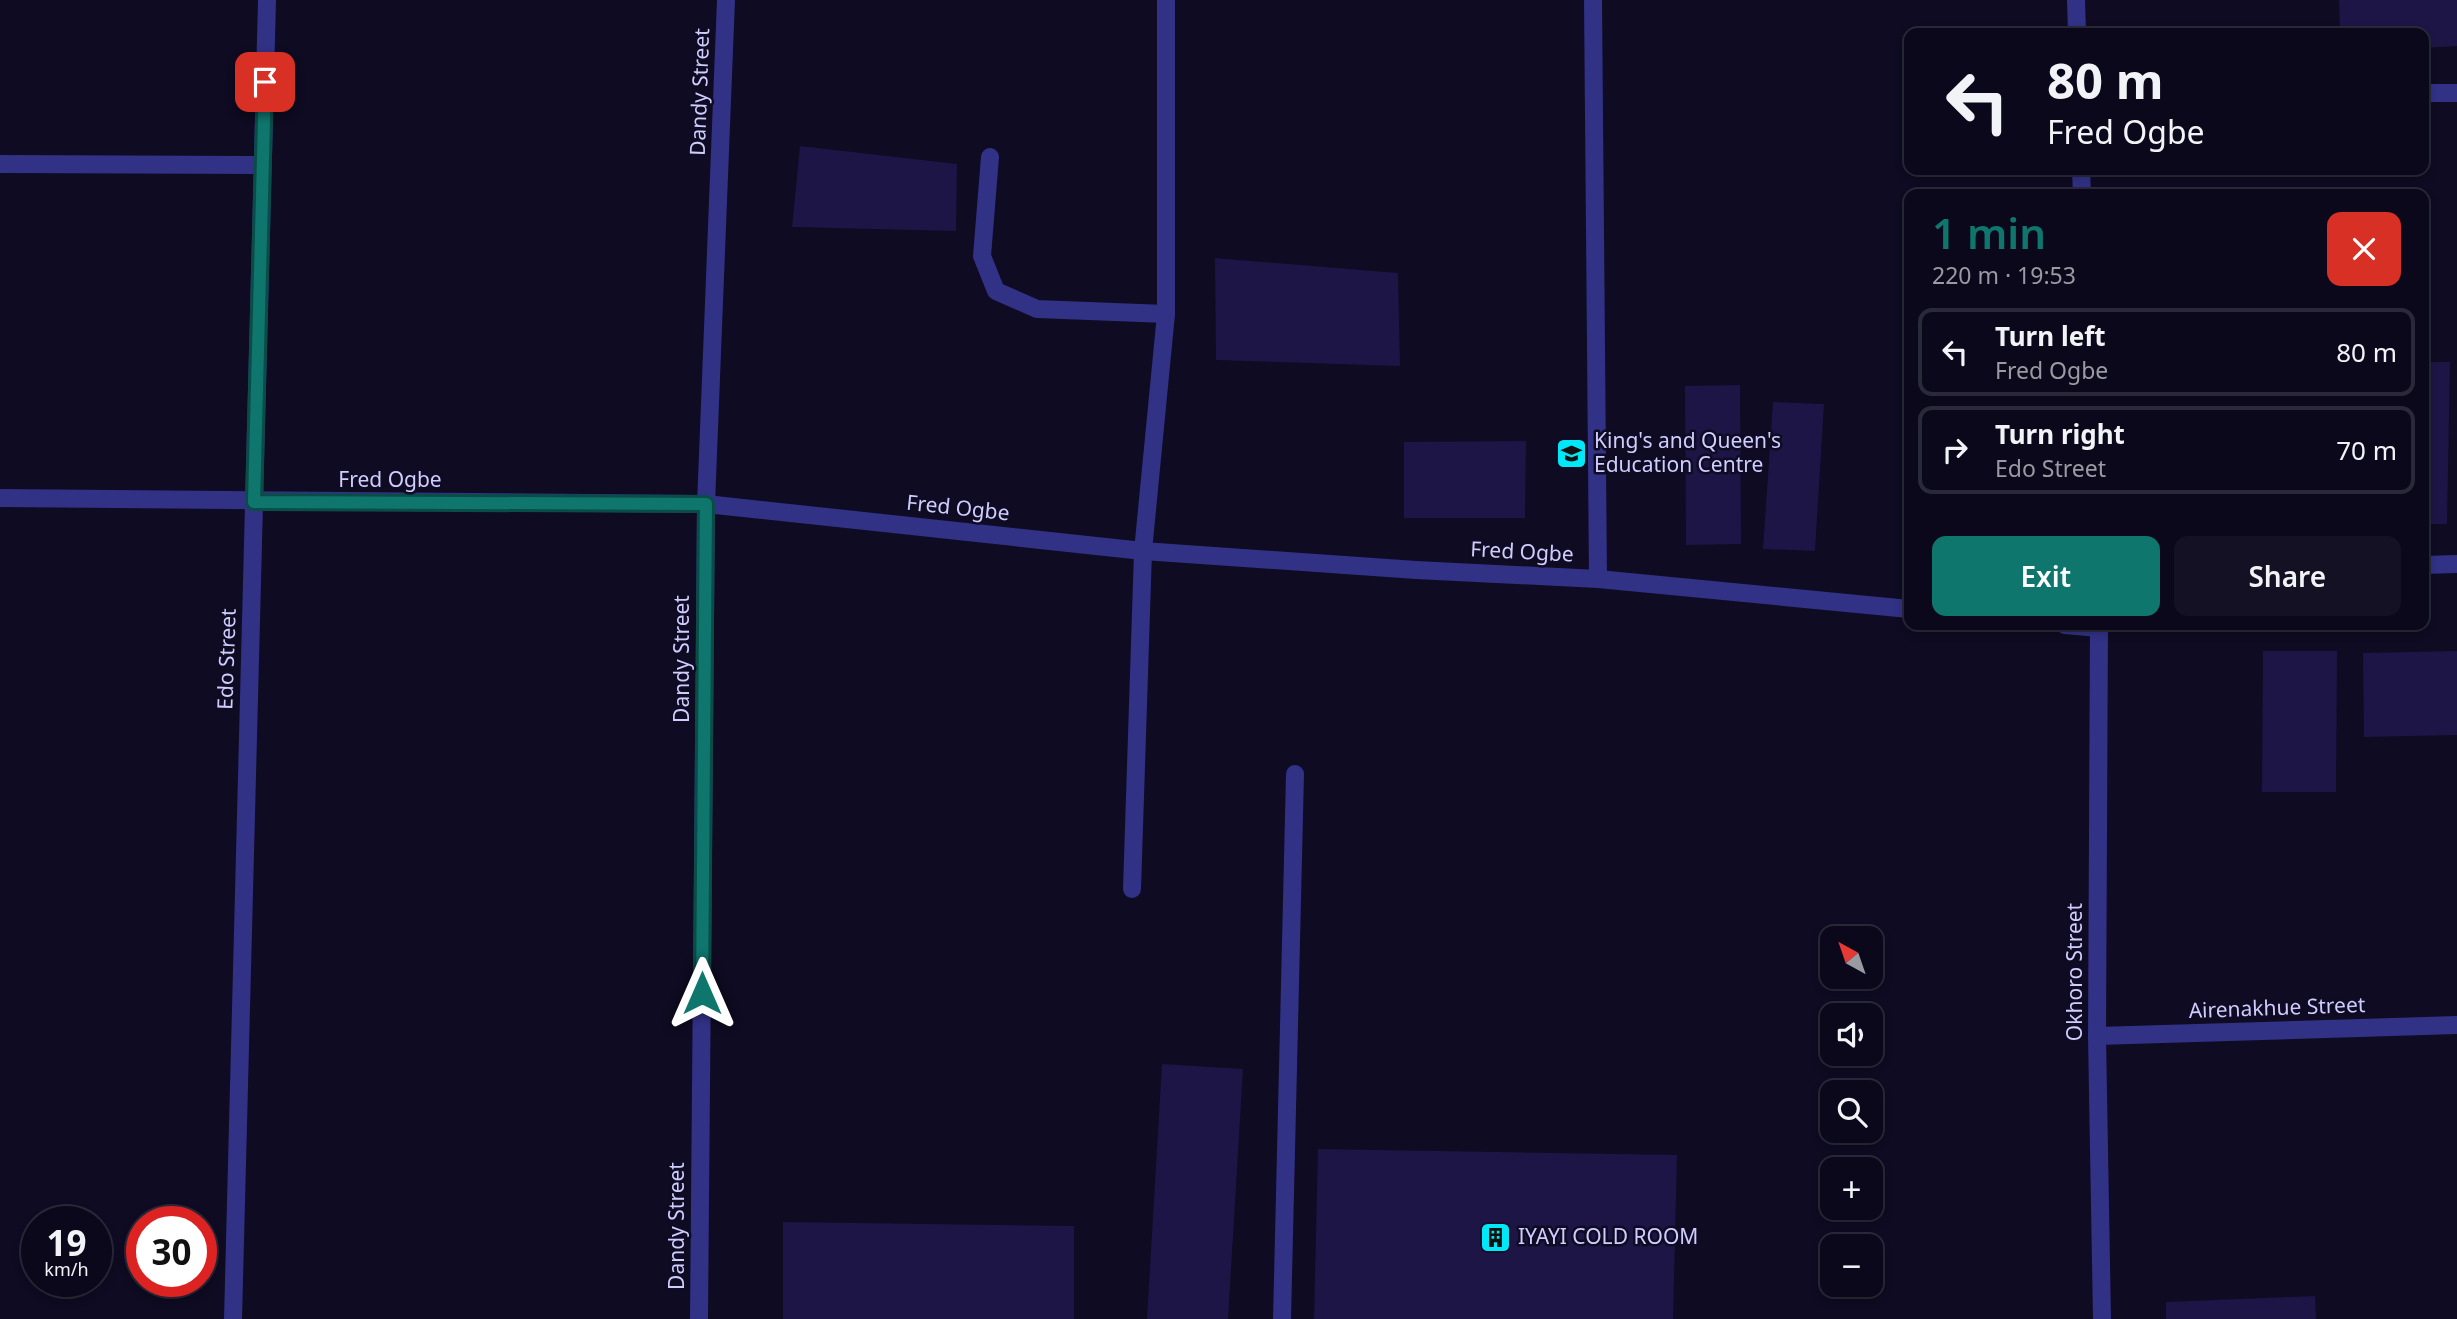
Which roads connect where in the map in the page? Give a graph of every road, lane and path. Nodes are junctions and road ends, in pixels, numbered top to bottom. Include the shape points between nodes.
1 (267, 0) edge
2 (726, 0) edge
3 (1166, 0) edge
4 (1593, 0) edge
5 (2076, 0) edge
6 (2077, 28) edge
7 (2429, 93) edge
8 (2457, 93) edge
9 (990, 158) dead end
10 (0, 164) edge
11 (263, 165) junction
12 (1166, 314) junction
13 (0, 498) edge
14 (254, 502) junction
15 (706, 504) junction
16 (1143, 551) junction
17 (2457, 564) edge
18 (2429, 565) edge
19 (1598, 579) junction
20 (1904, 609) edge
21 (2099, 630) edge
22 (1295, 774) dead end
23 (1132, 889) dead end
24 (2457, 1025) edge
25 (2098, 1036) junction
26 (233, 1319) edge
27 (699, 1319) edge
28 (1282, 1319) edge
29 (2102, 1319) edge

1 - 11 street, Edo Street
2 - 15 street, Dandy Street
3 - 12 street
4 - 19 street
5 - 6 street
7 - 8 street
9 - 12 street via 982,256 996,291 1037,309
10 - 11 street
11 - 14 street, Edo Street
12 - 16 street
13 - 14 street, Fred Ogbe
14 - 15 street, Fred Ogbe
14 - 26 street, Edo Street
15 - 16 street, Fred Ogbe
15 - 27 street, Dandy Street
16 - 19 street, Fred Ogbe
16 - 23 street
17 - 18 street
19 - 20 street, Fred Ogbe
21 - 25 street, Okhoro Street
22 - 28 street
24 - 25 street, Airenakhue Street
25 - 29 street, Okhoro Street

